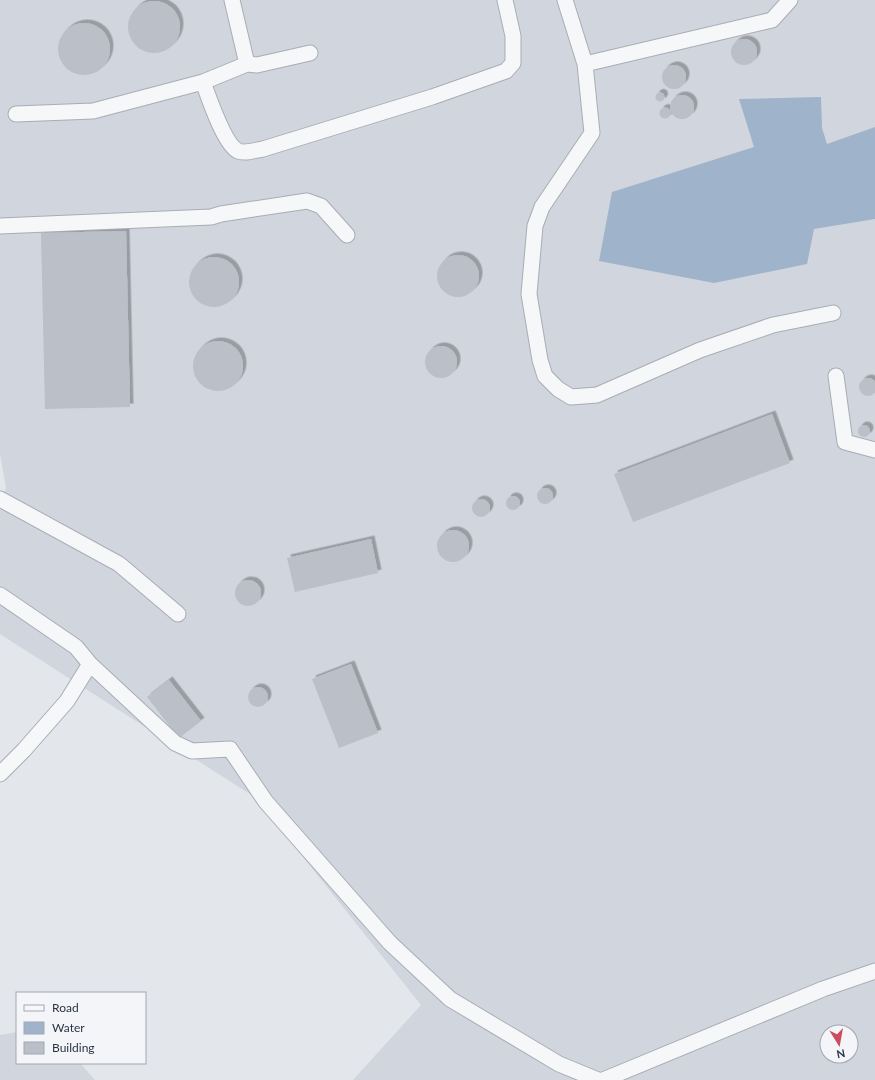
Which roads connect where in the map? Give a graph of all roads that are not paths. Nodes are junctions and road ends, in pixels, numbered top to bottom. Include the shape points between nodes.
1 (232, 0) edge
2 (505, 0) edge
3 (565, 0) edge
4 (790, 0) edge
5 (310, 53) dead end
6 (247, 64) junction
7 (585, 64) junction
8 (202, 82) junction
9 (16, 114) dead end
10 (0, 226) edge
11 (347, 235) dead end
12 (833, 313) dead end
13 (836, 376) dead end
14 (875, 450) edge
15 (0, 499) edge
16 (0, 595) edge
17 (178, 614) dead end
18 (90, 664) junction
19 (0, 774) edge
20 (875, 971) edge
21 (598, 1080) edge
22 (603, 1080) edge

1 - 6 street
2 - 8 street via 514,36 513,64 506,71 432,97 263,149 239,152 226,140
3 - 7 street
4 - 7 street via 772,20
5 - 6 street via 258,65
6 - 8 street
7 - 12 street via 592,133 542,207 535,226 529,294 540,360 546,376 558,389 571,397 597,395 714,345 773,325
8 - 9 street via 93,112
10 - 11 street via 211,217 307,202 321,206
13 - 14 street via 845,442
15 - 17 street via 120,564
16 - 18 street via 76,647
18 - 19 street via 67,701
18 - 21 street via 175,743 192,752 230,749 266,802 390,942 450,999 559,1064
20 - 22 street via 823,989

